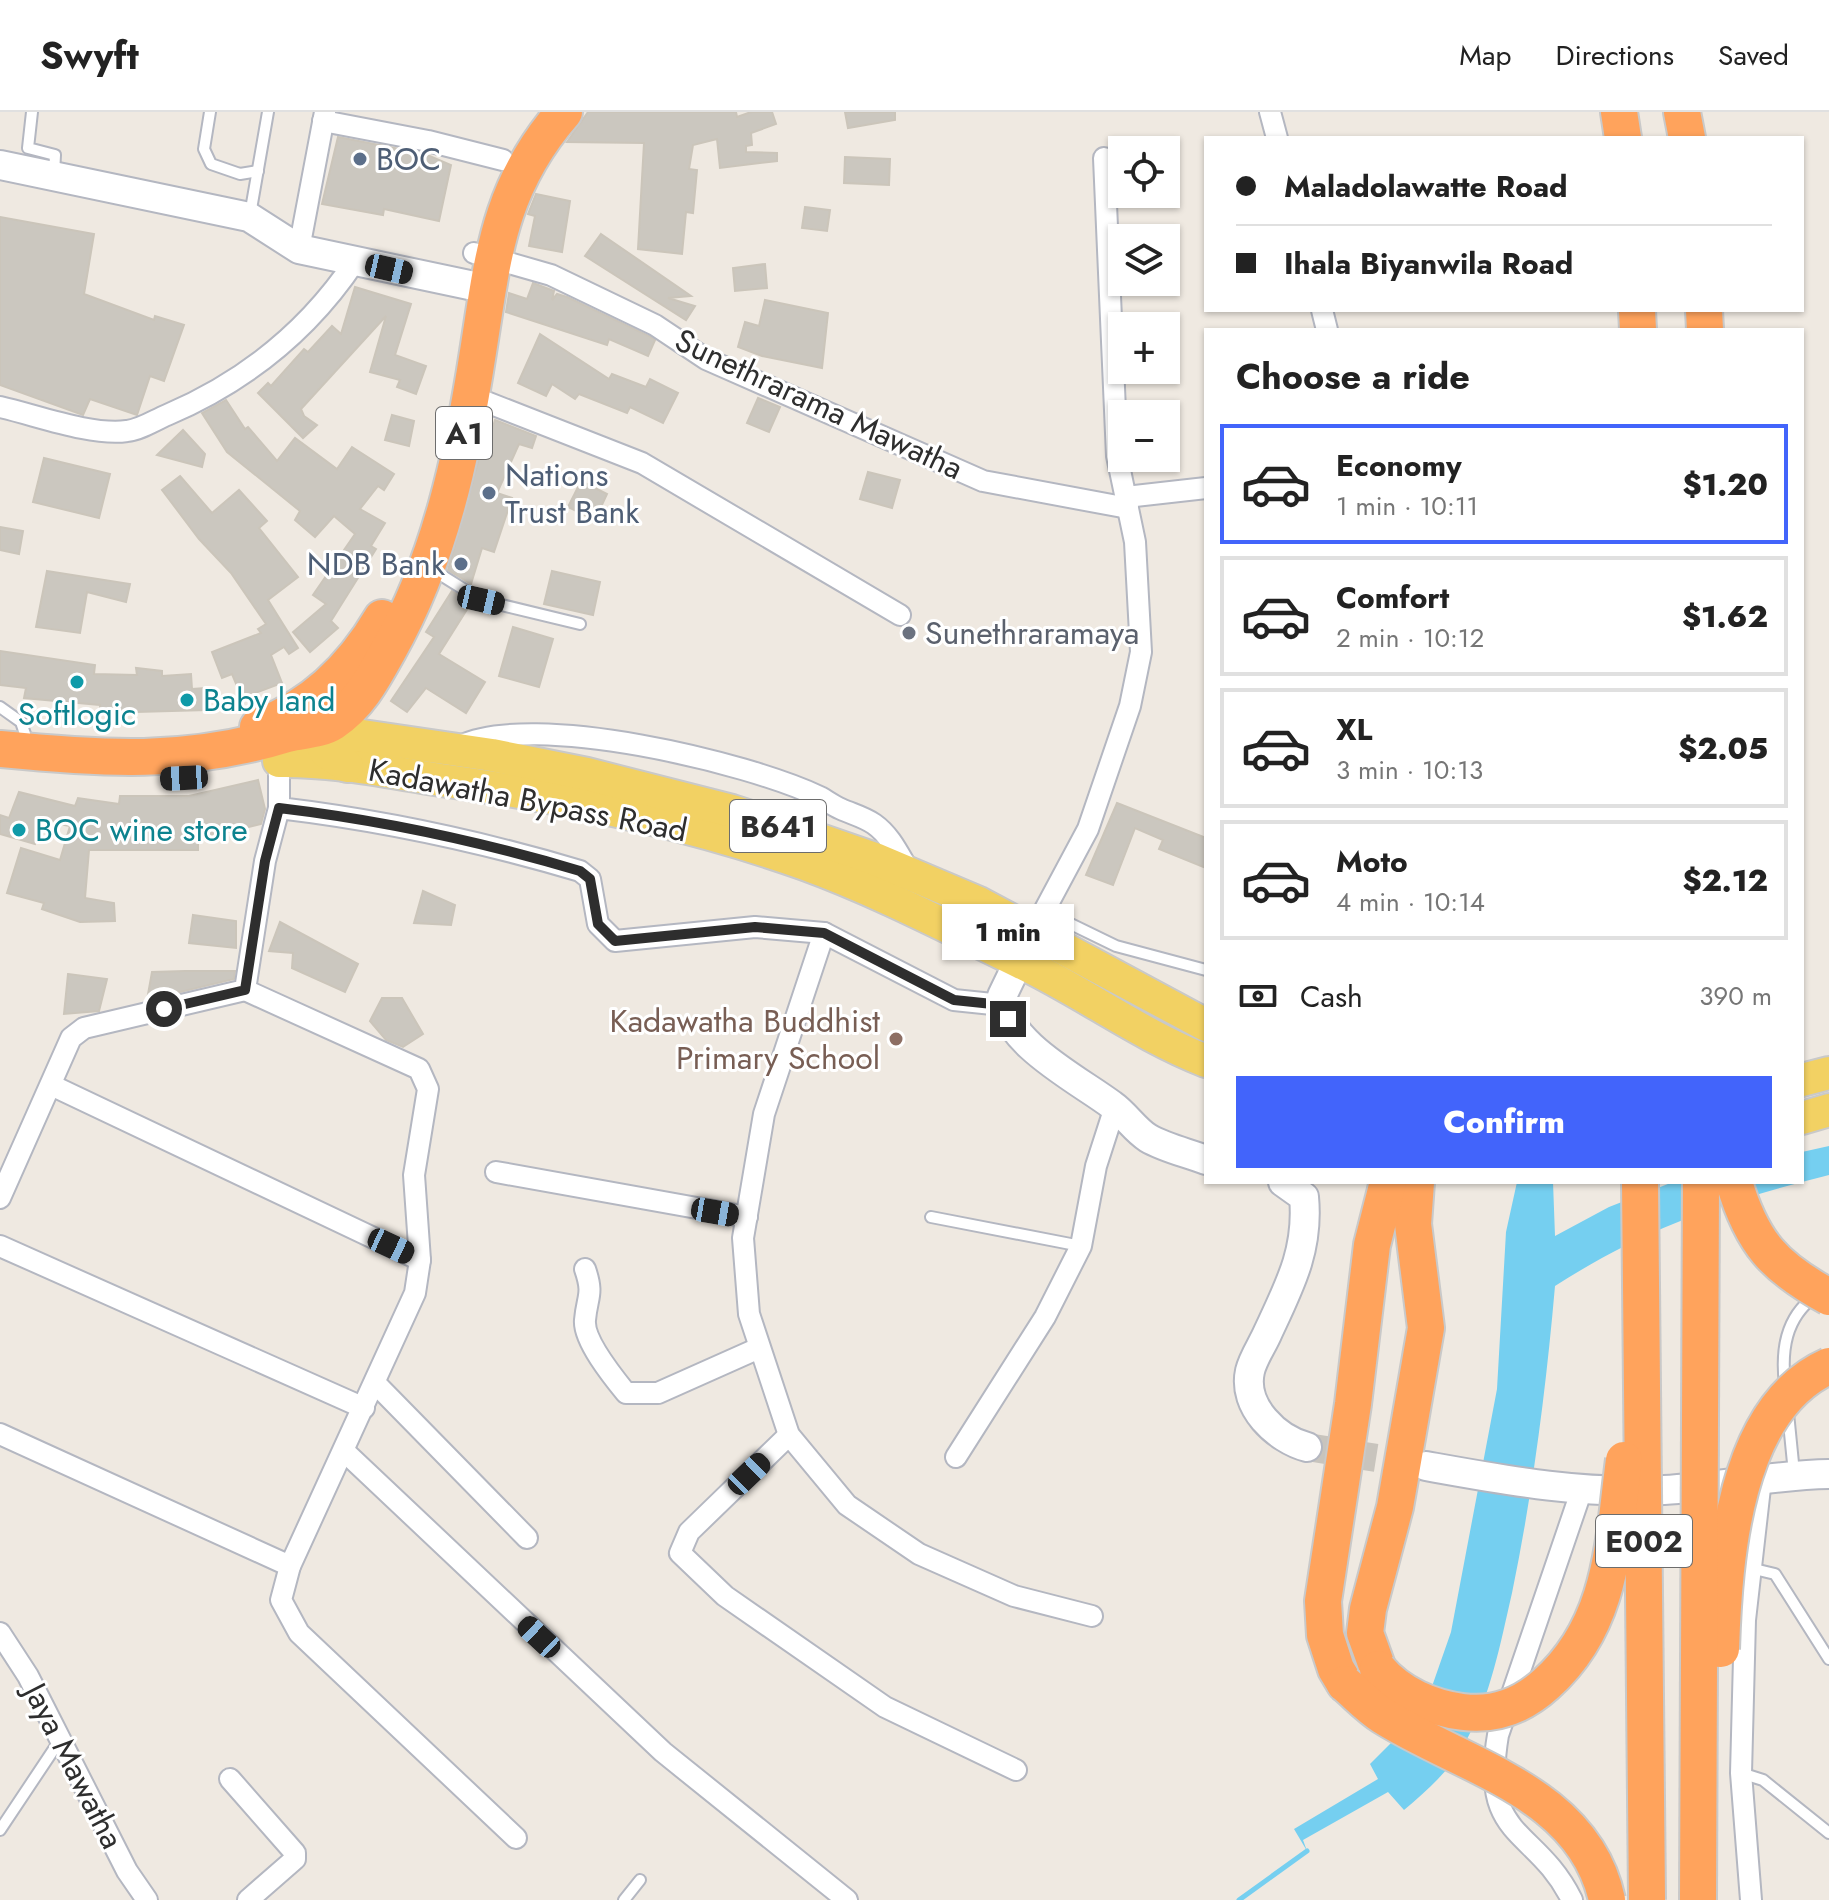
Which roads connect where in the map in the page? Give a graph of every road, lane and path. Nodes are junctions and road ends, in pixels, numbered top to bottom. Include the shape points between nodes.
1 (32, 112) edge
2 (210, 112) edge
3 (268, 112) edge
4 (536, 112) edge
5 (564, 112) edge
6 (1270, 112) edge
7 (1619, 112) edge
8 (1682, 112) edge
9 (324, 117) edge
10 (1276, 136) edge
11 (1623, 136) edge
12 (1687, 136) edge
13 (1104, 158) dead end
14 (503, 160) junction
15 (0, 165) edge
16 (258, 171) junction
17 (53, 176) junction
18 (249, 217) junction
19 (299, 249) junction
20 (355, 261) junction
21 (481, 271) junction
22 (471, 396) junction
23 (0, 407) edge
24 (1204, 488) edge
25 (1127, 503) junction
26 (427, 567) junction
27 (900, 615) dead end
28 (580, 624) dead end
29 (374, 677) junction
30 (330, 685) junction
31 (0, 707) edge
32 (315, 729) junction
33 (401, 741) junction
34 (453, 750) junction
35 (15, 751) edge
36 (117, 755) junction
37 (279, 761) junction
38 (347, 766) junction
39 (0, 772) edge
40 (279, 808) junction
41 (910, 873) junction
42 (1039, 920) junction
43 (824, 933) junction
44 (1018, 961) junction
45 (1204, 969) edge
46 (245, 990) junction
47 (1002, 1005) junction
48 (1204, 1024) edge
49 (1204, 1060) edge
50 (1829, 1073) edge
51 (1804, 1079) edge
52 (51, 1085) junction
53 (1115, 1107) junction
54 (1829, 1110) edge
55 (1804, 1117) edge
56 (1204, 1159) edge
57 (496, 1172) dead end
58 (1286, 1184) edge
59 (1640, 1184) edge
60 (1701, 1184) edge
61 (1735, 1184) edge
62 (1392, 1185) edge
63 (0, 1198) edge
64 (747, 1217) junction
65 (931, 1217) dead end
66 (0, 1246) edge
67 (1081, 1246) junction
68 (420, 1260) junction
69 (585, 1269) dead end
70 (1829, 1285) edge
71 (1829, 1297) edge
72 (1641, 1336) junction
73 (759, 1348) junction
74 (1829, 1366) edge
75 (375, 1383) junction
76 (364, 1408) junction
77 (0, 1434) edge
78 (789, 1435) junction
79 (1307, 1447) tunnel mouth
80 (345, 1452) junction
81 (956, 1457) dead end
82 (1426, 1466) tunnel mouth
83 (1794, 1474) junction
84 (1829, 1474) edge
85 (1761, 1479) junction
86 (1582, 1489) junction
87 (527, 1538) dead end
88 (290, 1566) junction
89 (1750, 1568) junction
90 (1092, 1616) dead end
91 (0, 1633) edge
92 (1829, 1659) edge
93 (60, 1740) junction
94 (1016, 1770) dead end
95 (1741, 1773) junction
96 (230, 1779) dead end
97 (0, 1830) edge
98 (1829, 1833) edge
99 (516, 1838) dead end
100 (640, 1880) dead end
101 (147, 1900) edge
102 (248, 1900) edge
103 (624, 1900) edge
104 (847, 1900) edge
105 (1572, 1900) edge
106 (1607, 1900) edge
107 (1647, 1900) edge
108 (1698, 1900) edge
109 (1711, 1900) edge
110 (1751, 1900) edge

1 - 17 lane via 28,148 55,155
2 - 16 lane via 204,149 211,164 240,174
3 - 16 lane
4 - 14 highway, A1
5 - 21 highway, A1 via 521,172
6 - 10 street
7 - 11 highway
8 - 12 highway
9 - 14 street
9 - 19 street
13 - 25 street via 1117,456
14 - 21 highway, A1 via 485,208
15 - 17 street
16 - 18 lane
17 - 18 street
18 - 19 street
19 - 20 street
20 - 21 street
20 - 23 street via 294,336 194,403 129,431 98,430
21 - 22 highway, A1
21 - 25 street, Sunethrarama Mawatha via 551,275 655,325 706,359 983,481
21 - 30 highway, A1 via 418,528 383,617
22 - 26 highway, A1 via 448,503
22 - 27 street via 642,463
24 - 25 street, Sunethrarama Mawatha
25 - 42 street via 1135,542 1141,652 1130,706 1088,829
26 - 28 lane via 481,600
26 - 29 highway, A1
29 - 32 highway, A1 via 349,709
29 - 33 main road via 372,710 382,728
30 - 32 highway
30 - 36 highway, A1 via 262,726
31 - 35 lane via 21,722
32 - 33 main road, Kadawatha Bypass Road / B641
32 - 36 highway, A1 via 195,756
32 - 37 highway, A1 via 302,747
32 - 38 main road via 325,751
33 - 34 main road, Kadawatha Bypass Road / B641
34 - 41 main road, Kadawatha Bypass Road / B641 via 664,792
34 - 41 street via 495,735 541,733 638,744 766,777 866,819 890,840
35 - 36 highway, A1
37 - 38 main road, Kadawatha Bypass Road / B641
37 - 39 highway, A1 via 161,780
37 - 40 street
38 - 44 main road, Kadawatha Bypass Road / B641 via 566,800 698,831 838,877
40 - 43 street via 461,841 580,871 590,879 598,924 615,941 755,927
40 - 46 street via 265,861
41 - 42 main road, Kadawatha Bypass Road / B641
42 - 44 street
42 - 45 lane
42 - 48 main road, Kadawatha Bypass Road / B641 via 1143,994
43 - 47 street via 954,1000
43 - 64 street via 764,1114
44 - 47 street
44 - 49 main road, Kadawatha Bypass Road / B641
46 - 52 street via 84,1028 71,1038
46 - 68 street via 419,1069 428,1089 414,1175
47 - 53 street via 1017,1030 1049,1061
50 - 51 main road
52 - 63 street
52 - 68 street
53 - 56 street via 1148,1138
53 - 67 street via 1096,1166
54 - 55 main road
57 - 64 street
58 - 79 street via 1304,1197 1307,1230 1293,1278 1249,1373 1254,1406 1286,1441
59 - 72 highway, E002, bridge
60 - 108 highway, E002, bridge
61 - 71 highway, bridge via 1767,1253 1788,1274
62 - 72 highway, bridge via 1413,1224 1426,1328 1395,1507 1365,1633 1378,1669 1390,1683 1438,1709 1482,1714 1527,1701 1571,1661 1597,1616 1609,1575
62 - 106 highway, bridge via 1372,1245 1323,1601 1325,1635 1345,1684 1381,1715 1515,1784 1562,1818 1602,1876
64 - 73 street via 743,1238 749,1314
65 - 67 lane
66 - 76 street
67 - 81 street via 1045,1317
68 - 75 street via 415,1293
69 - 73 street via 593,1290 584,1323 601,1361 626,1393 658,1393
70 - 83 lane via 1806,1303 1788,1332 1782,1356
72 - 107 highway, E002, bridge
73 - 78 street
74 - 109 highway, bridge via 1813,1373 1776,1407 1753,1449 1735,1517 1721,1623
75 - 76 street
75 - 87 street
76 - 80 street
77 - 88 street
78 - 90 street via 847,1505 919,1554 1014,1596
78 - 94 street via 689,1532 680,1553 725,1596 885,1707
80 - 88 street
80 - 104 street via 663,1752
82 - 86 street
83 - 84 street
83 - 85 street
85 - 86 street via 1664,1490
85 - 89 street
86 - 105 street via 1492,1766 1500,1812 1510,1829 1559,1875
88 - 99 street via 281,1600 299,1633
89 - 92 lane via 1775,1574
89 - 95 street
91 - 93 street, Jaya Mawatha
93 - 97 lane
93 - 101 street, Jaya Mawatha
95 - 98 lane via 1763,1780
95 - 110 street
96 - 102 street via 295,1853 295,1859
100 - 103 lane

